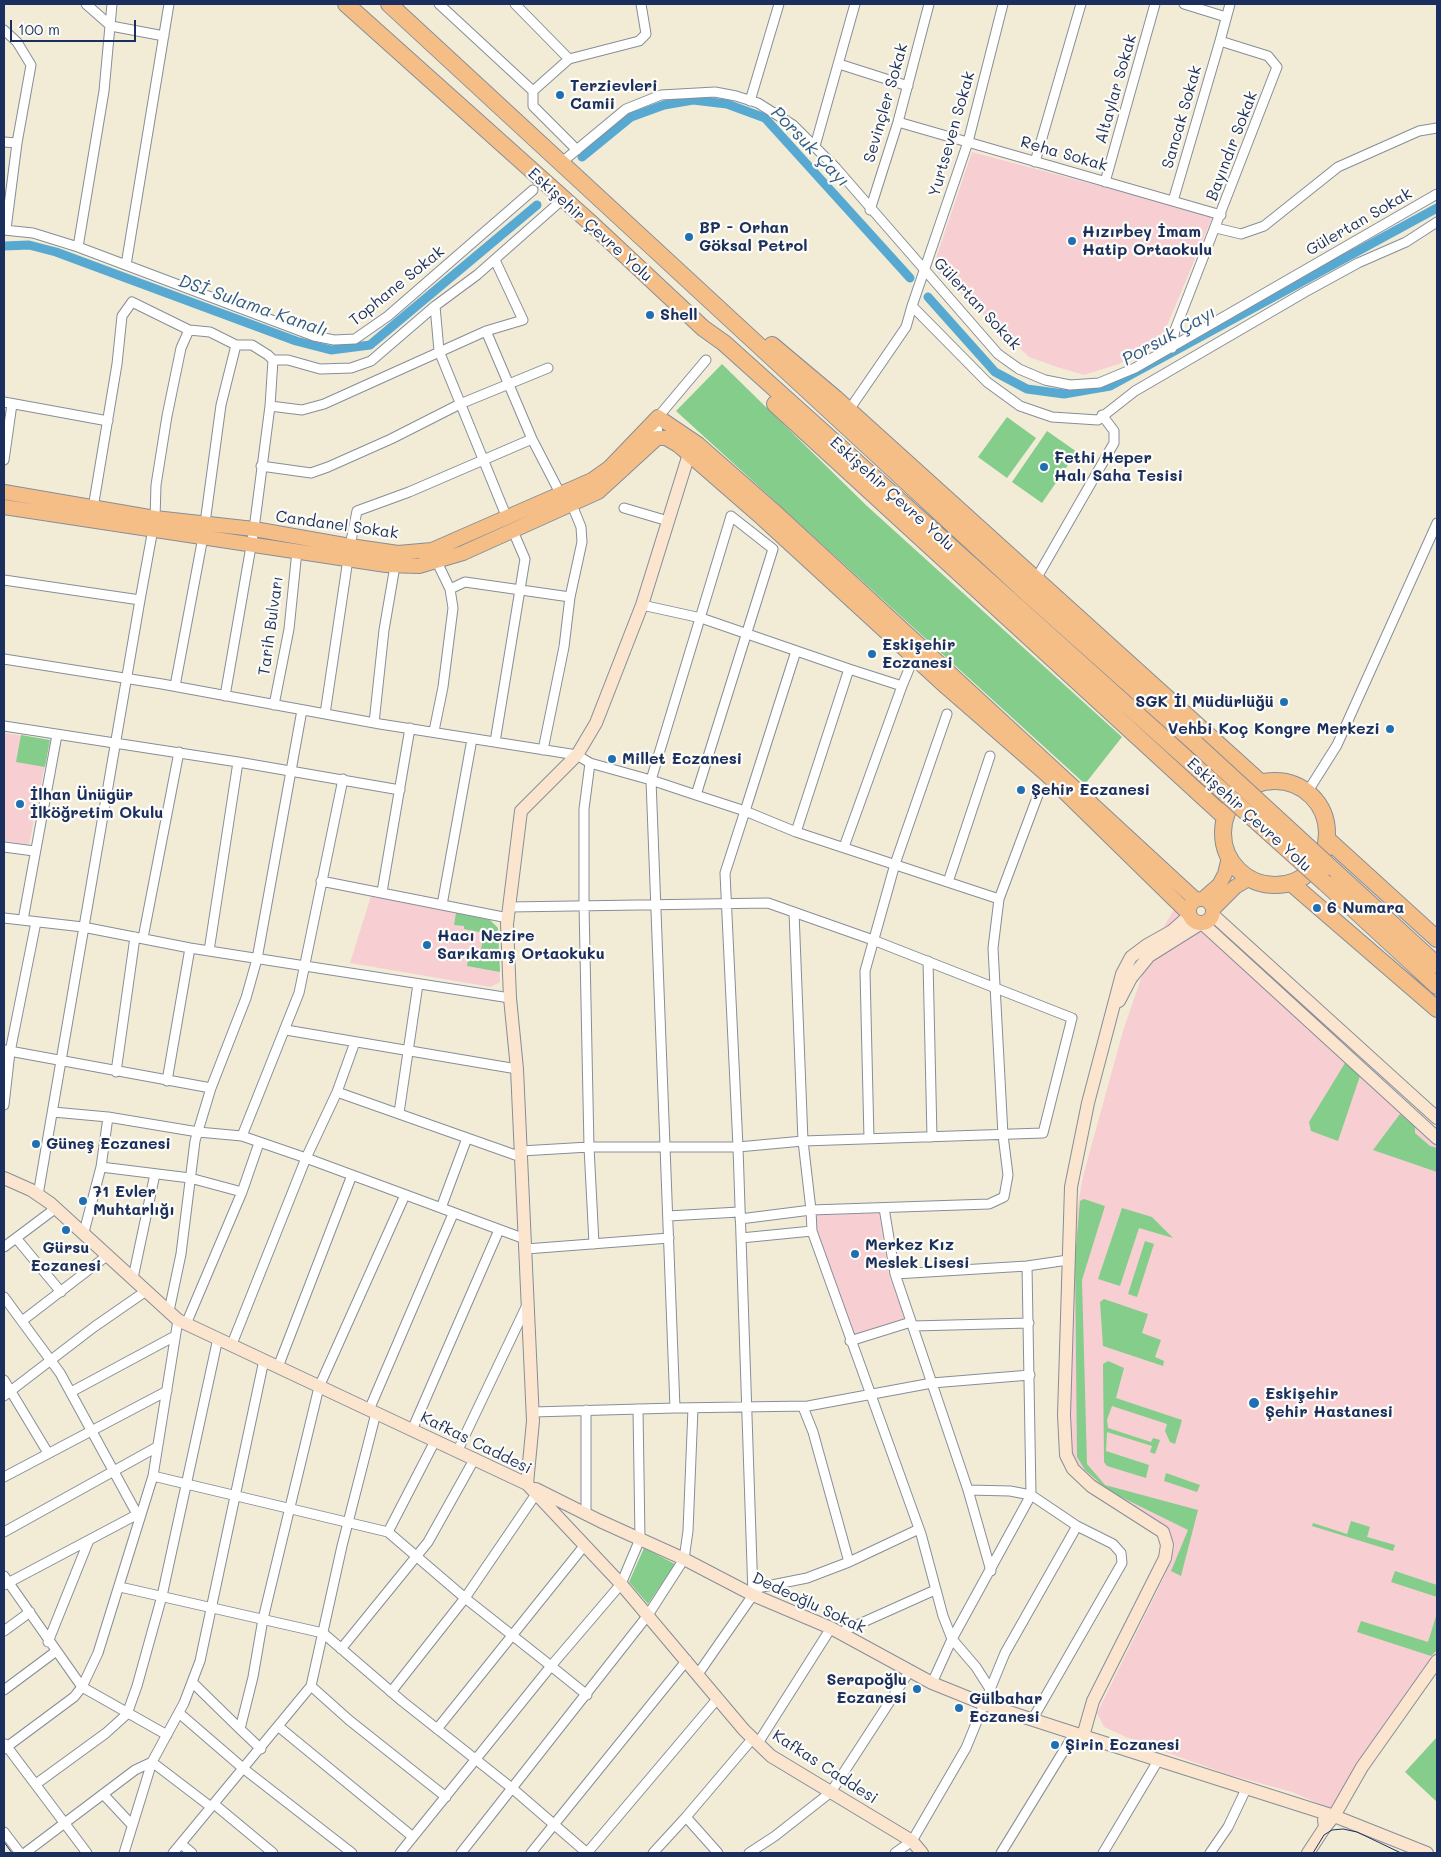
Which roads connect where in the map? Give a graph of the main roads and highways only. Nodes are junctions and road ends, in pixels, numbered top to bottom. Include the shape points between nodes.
1 (346, 4) edge
2 (389, 4) edge
3 (716, 306) junction
4 (724, 343) junction
5 (4, 492) edge
6 (4, 507) edge
7 (154, 524) junction
8 (204, 530) junction
9 (349, 553) junction
10 (1260, 782) junction
11 (1225, 817) junction
12 (1328, 839) junction
13 (1229, 857) junction
14 (1327, 875) junction
15 (1250, 878) junction
16 (1290, 883) junction
17 (1201, 912) junction
18 (1437, 936) edge
19 (1437, 965) edge
20 (1437, 986) edge
21 (1437, 1009) edge

1 - 4 highway, Eskişehir Çevre Yolu via 703,328
2 - 3 highway, Eskişehir Çevre Yolu
3 - 10 highway via 784,353
3 - 14 highway, Eskişehir Çevre Yolu, bridge via 1029,595 1196,744
4 - 11 highway via 770,399
4 - 14 highway, Eskişehir Çevre Yolu, bridge via 1197,768
5 - 7 main road via 93,508
6 - 7 main road
7 - 8 main road
8 - 9 main road via 251,544 297,551
8 - 9 main road, Candanel Sokak via 254,529
9 - 17 main road via 395,566 438,562 514,532 598,492 657,438 666,438 689,454
9 - 17 main road, Candanel Sokak via 432,550 561,495 609,468 658,417 698,444 773,510
10 - 11 highway via 1244,790
10 - 12 highway via 1276,780 1308,791 1320,804 1327,821
11 - 13 highway via 1224,844
12 - 16 highway via 1316,866
12 - 18 highway
13 - 15 highway
13 - 17 main road via 1225,874
14 - 19 highway, Eskişehir Çevre Yolu
14 - 20 highway, Eskişehir Çevre Yolu
15 - 16 highway via 1270,884
15 - 17 main road
16 - 21 highway

